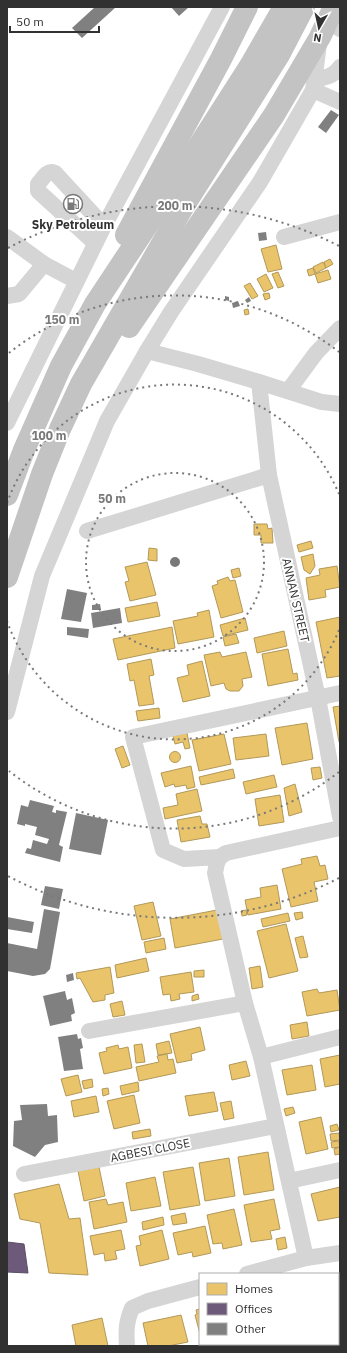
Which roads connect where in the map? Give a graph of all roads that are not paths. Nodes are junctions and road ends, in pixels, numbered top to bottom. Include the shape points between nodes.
1 (222, 7) edge
2 (248, 7) edge
3 (284, 7) edge
4 (304, 7) edge
5 (330, 23) edge
6 (340, 67) edge
7 (314, 85) junction
8 (340, 102) edge
9 (175, 202) junction
10 (340, 222) edge
11 (104, 226) junction
12 (7, 237) edge
13 (284, 237) dead end
14 (95, 243) junction
15 (44, 264) junction
16 (76, 281) junction
17 (7, 296) edge
18 (95, 304) junction
19 (340, 328) edge
20 (147, 351) junction
21 (259, 382) junction
22 (288, 391) junction
23 (13, 395) edge
24 (340, 404) edge
25 (7, 423) edge
26 (42, 474) junction
27 (269, 475) junction
28 (7, 495) edge
29 (87, 531) dead end
30 (7, 577) edge
31 (340, 693) edge
32 (318, 698) junction
33 (7, 712) edge
34 (340, 817) edge
35 (340, 828) edge
36 (220, 857) junction
37 (245, 1003) junction
38 (89, 1031) dead end
39 (340, 1037) edge
40 (261, 1057) junction
41 (276, 1126) junction
42 (340, 1170) edge
43 (24, 1174) dead end
44 (289, 1180) junction
45 (340, 1253) edge
46 (306, 1258) junction
47 (251, 1273) edge
48 (199, 1287) edge
49 (128, 1346) edge

1 - 11 street
2 - 18 highway via 108,268
3 - 9 highway
4 - 9 highway via 279,55
5 - 7 street
5 - 26 highway via 274,116 125,332 55,458
6 - 7 street via 336,73
7 - 8 street
7 - 20 street via 260,182
9 - 18 highway
9 - 26 highway via 81,384
10 - 13 street
11 - 14 street
11 - 14 street via 55,173 49,172 38,184 38,191
12 - 15 street
14 - 16 street
15 - 16 street
15 - 17 street via 18,294
16 - 23 street
18 - 28 highway via 61,366
19 - 22 street via 316,353
20 - 21 street
20 - 33 street via 107,421 42,576
21 - 22 street
21 - 27 street, ANNAN STREET
22 - 24 street via 322,402
23 - 25 street
26 - 30 highway
27 - 29 street
27 - 32 street, ANNAN STREET
31 - 32 street
32 - 34 street, ANNAN STREET
32 - 36 street via 133,737 163,850 184,859
35 - 36 street via 226,853
36 - 37 street via 215,873
37 - 38 street
37 - 40 street
39 - 40 street
40 - 41 street
41 - 43 street, AGBESI CLOSE
41 - 44 street
42 - 44 street
44 - 46 street
45 - 46 street
46 - 47 street
48 - 49 street via 132,1308 127,1320

